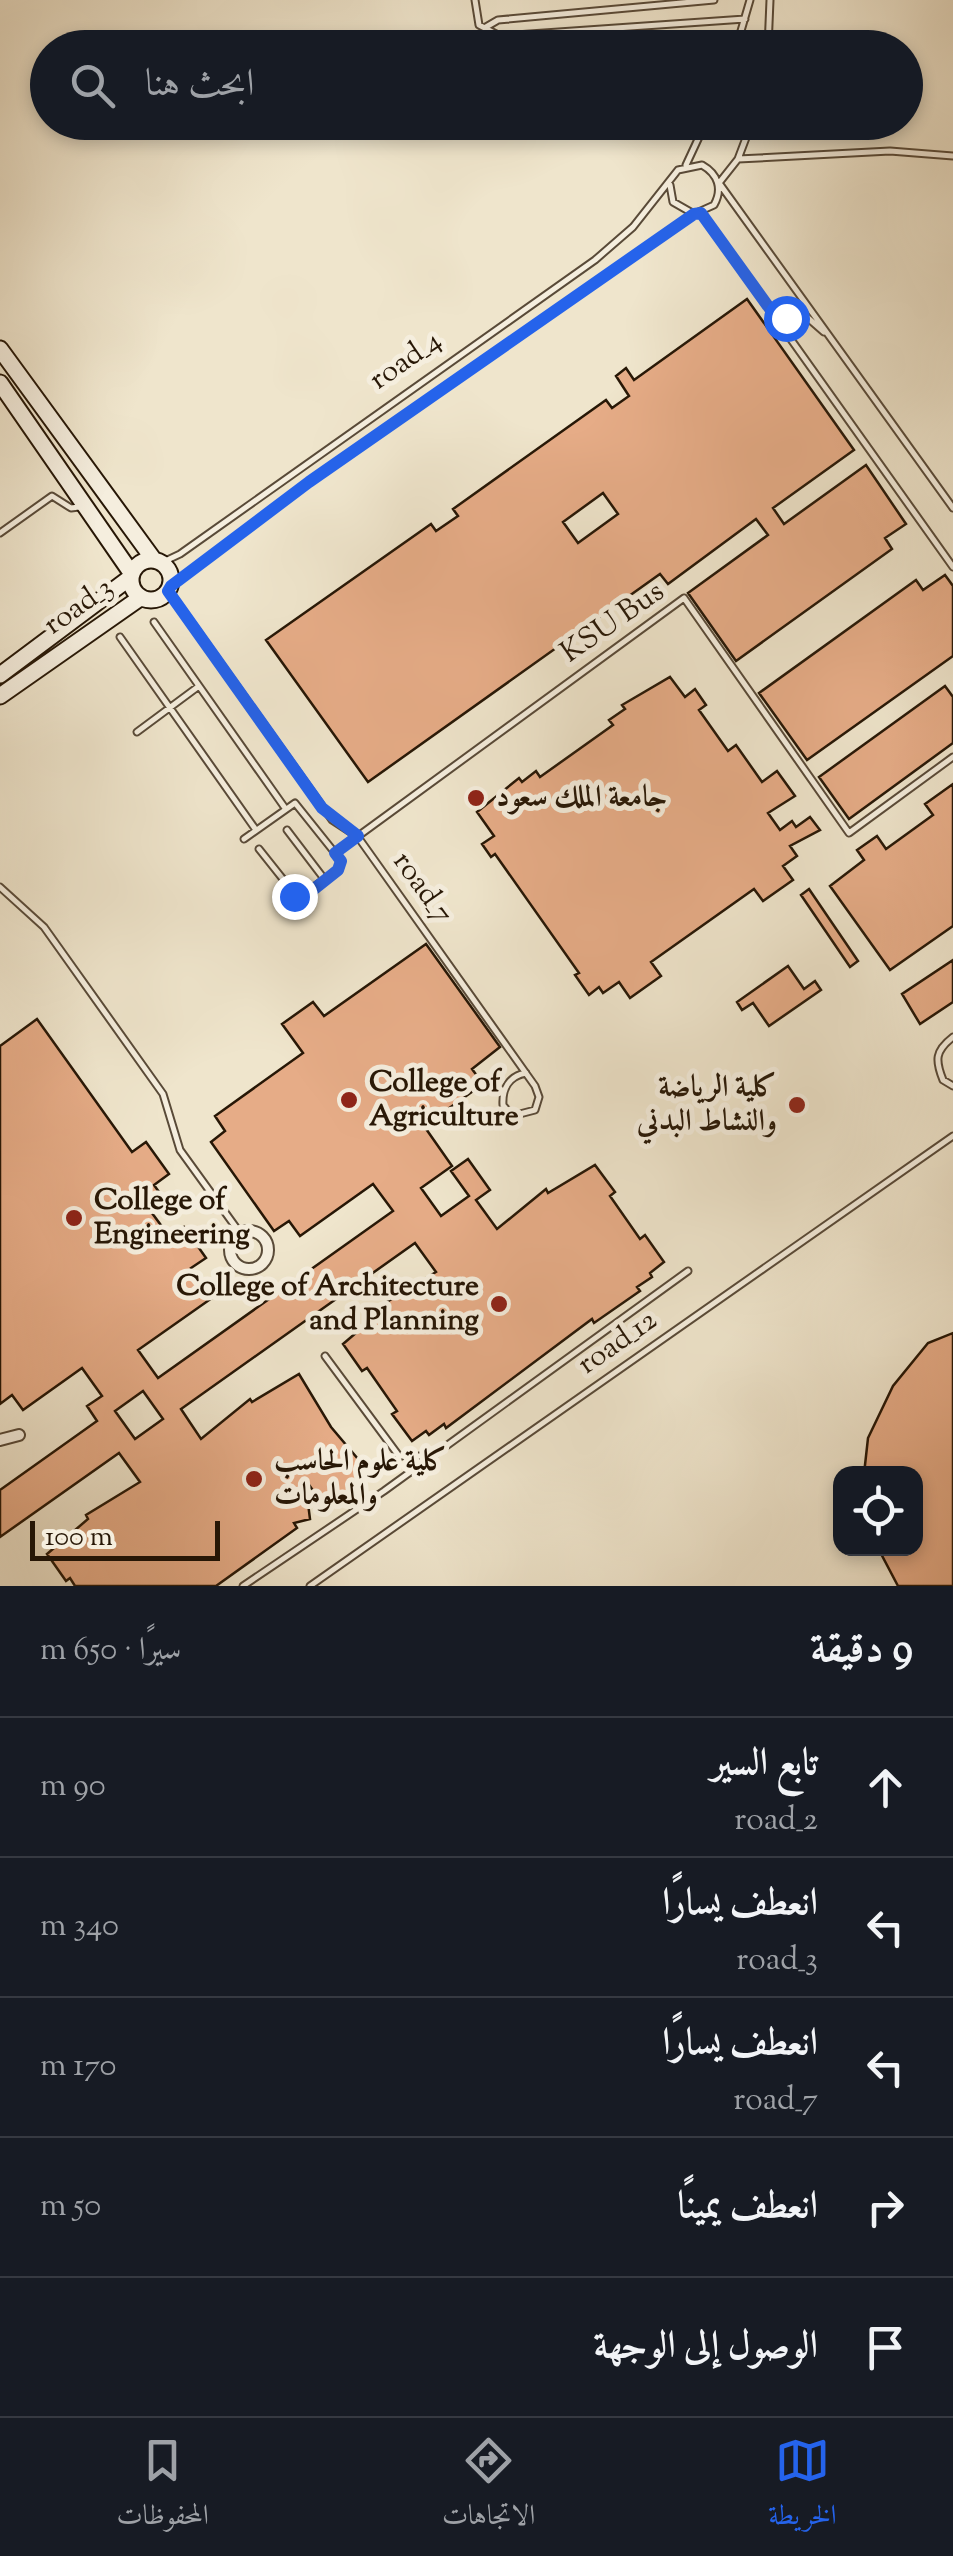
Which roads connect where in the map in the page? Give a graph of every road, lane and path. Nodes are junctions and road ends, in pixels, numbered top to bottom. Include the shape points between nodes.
1 (475, 0) edge
2 (714, 0) edge
3 (750, 0) edge
4 (770, 0) edge
5 (649, 3) edge
6 (745, 18) junction
7 (486, 27) junction
8 (491, 30) edge
9 (582, 30) edge
10 (741, 30) edge
11 (769, 30) edge
12 (697, 140) edge
13 (745, 140) edge
14 (953, 156) edge
15 (738, 159) junction
16 (685, 166) junction
17 (718, 183) junction
18 (670, 186) junction
19 (697, 213) junction
20 (788, 334) junction
21 (834, 341) junction
22 (0, 349) edge
23 (1, 385) edge
24 (86, 505) junction
25 (953, 508) edge
26 (0, 533) edge
27 (157, 561) junction
28 (953, 567) edge
29 (131, 575) junction
30 (170, 588) junction
31 (140, 598) junction
32 (154, 622) dead end
33 (120, 636) dead end
34 (0, 676) edge
35 (199, 686) junction
36 (0, 696) edge
37 (170, 707) junction
38 (137, 732) dead end
39 (953, 757) edge
40 (285, 808) junction
41 (256, 830) junction
42 (287, 830) dead end
43 (358, 836) junction
44 (244, 839) dead end
45 (258, 849) dead end
46 (335, 853) junction
47 (325, 880) junction
48 (0, 887) edge
49 (953, 1038) edge
50 (526, 1073) junction
51 (953, 1086) edge
52 (953, 1136) edge
53 (240, 1233) dead end
54 (688, 1271) dead end
55 (325, 1356) dead end
56 (19, 1434) dead end
57 (0, 1440) edge
58 (432, 1456) junction
59 (243, 1586) edge
60 (310, 1586) edge

1 - 7 lane via 476,21
2 - 5 lane
3 - 6 lane
4 - 11 lane
5 - 7 lane via 498,20
6 - 9 lane
6 - 10 lane
7 - 8 lane
12 - 16 lane
13 - 15 lane
14 - 15 lane via 890,151
15 - 17 lane
16 - 17 lane via 702,165
16 - 18 lane
17 - 19 lane via 714,204
17 - 21 lane
18 - 19 lane via 674,202
18 - 27 lane, road_4 via 594,260 180,554
19 - 20 lane
19 - 30 lane via 264,514
20 - 21 lane via 786,318 800,310
20 - 28 lane
21 - 25 lane
22 - 27 street
23 - 24 street
24 - 26 lane via 71,508 52,496
24 - 29 street
27 - 29 street via 142,562
27 - 30 street via 170,573
29 - 31 street
29 - 34 street
30 - 31 street via 153,601
30 - 43 lane, road_7 via 322,808
31 - 36 street, road_3
32 - 35 lane
33 - 37 lane
35 - 37 lane
35 - 40 lane
37 - 38 lane
37 - 41 lane
39 - 43 lane, KSU Bus via 849,832 684,598
40 - 41 lane
40 - 46 lane via 302,809
41 - 44 lane
42 - 47 lane
43 - 46 lane, KSU Bus
43 - 50 lane, road_7
45 - 47 lane via 298,898
46 - 47 lane via 341,866
48 - 53 lane via 44,927 164,1094 180,1150
49 - 51 lane via 940,1047 936,1061 942,1080
50 - 50 lane via 538,1102 529,1114 512,1116 503,1105 504,1091
52 - 60 lane, road_12
54 - 58 lane
55 - 58 lane via 399,1456
56 - 57 street
58 - 59 lane

